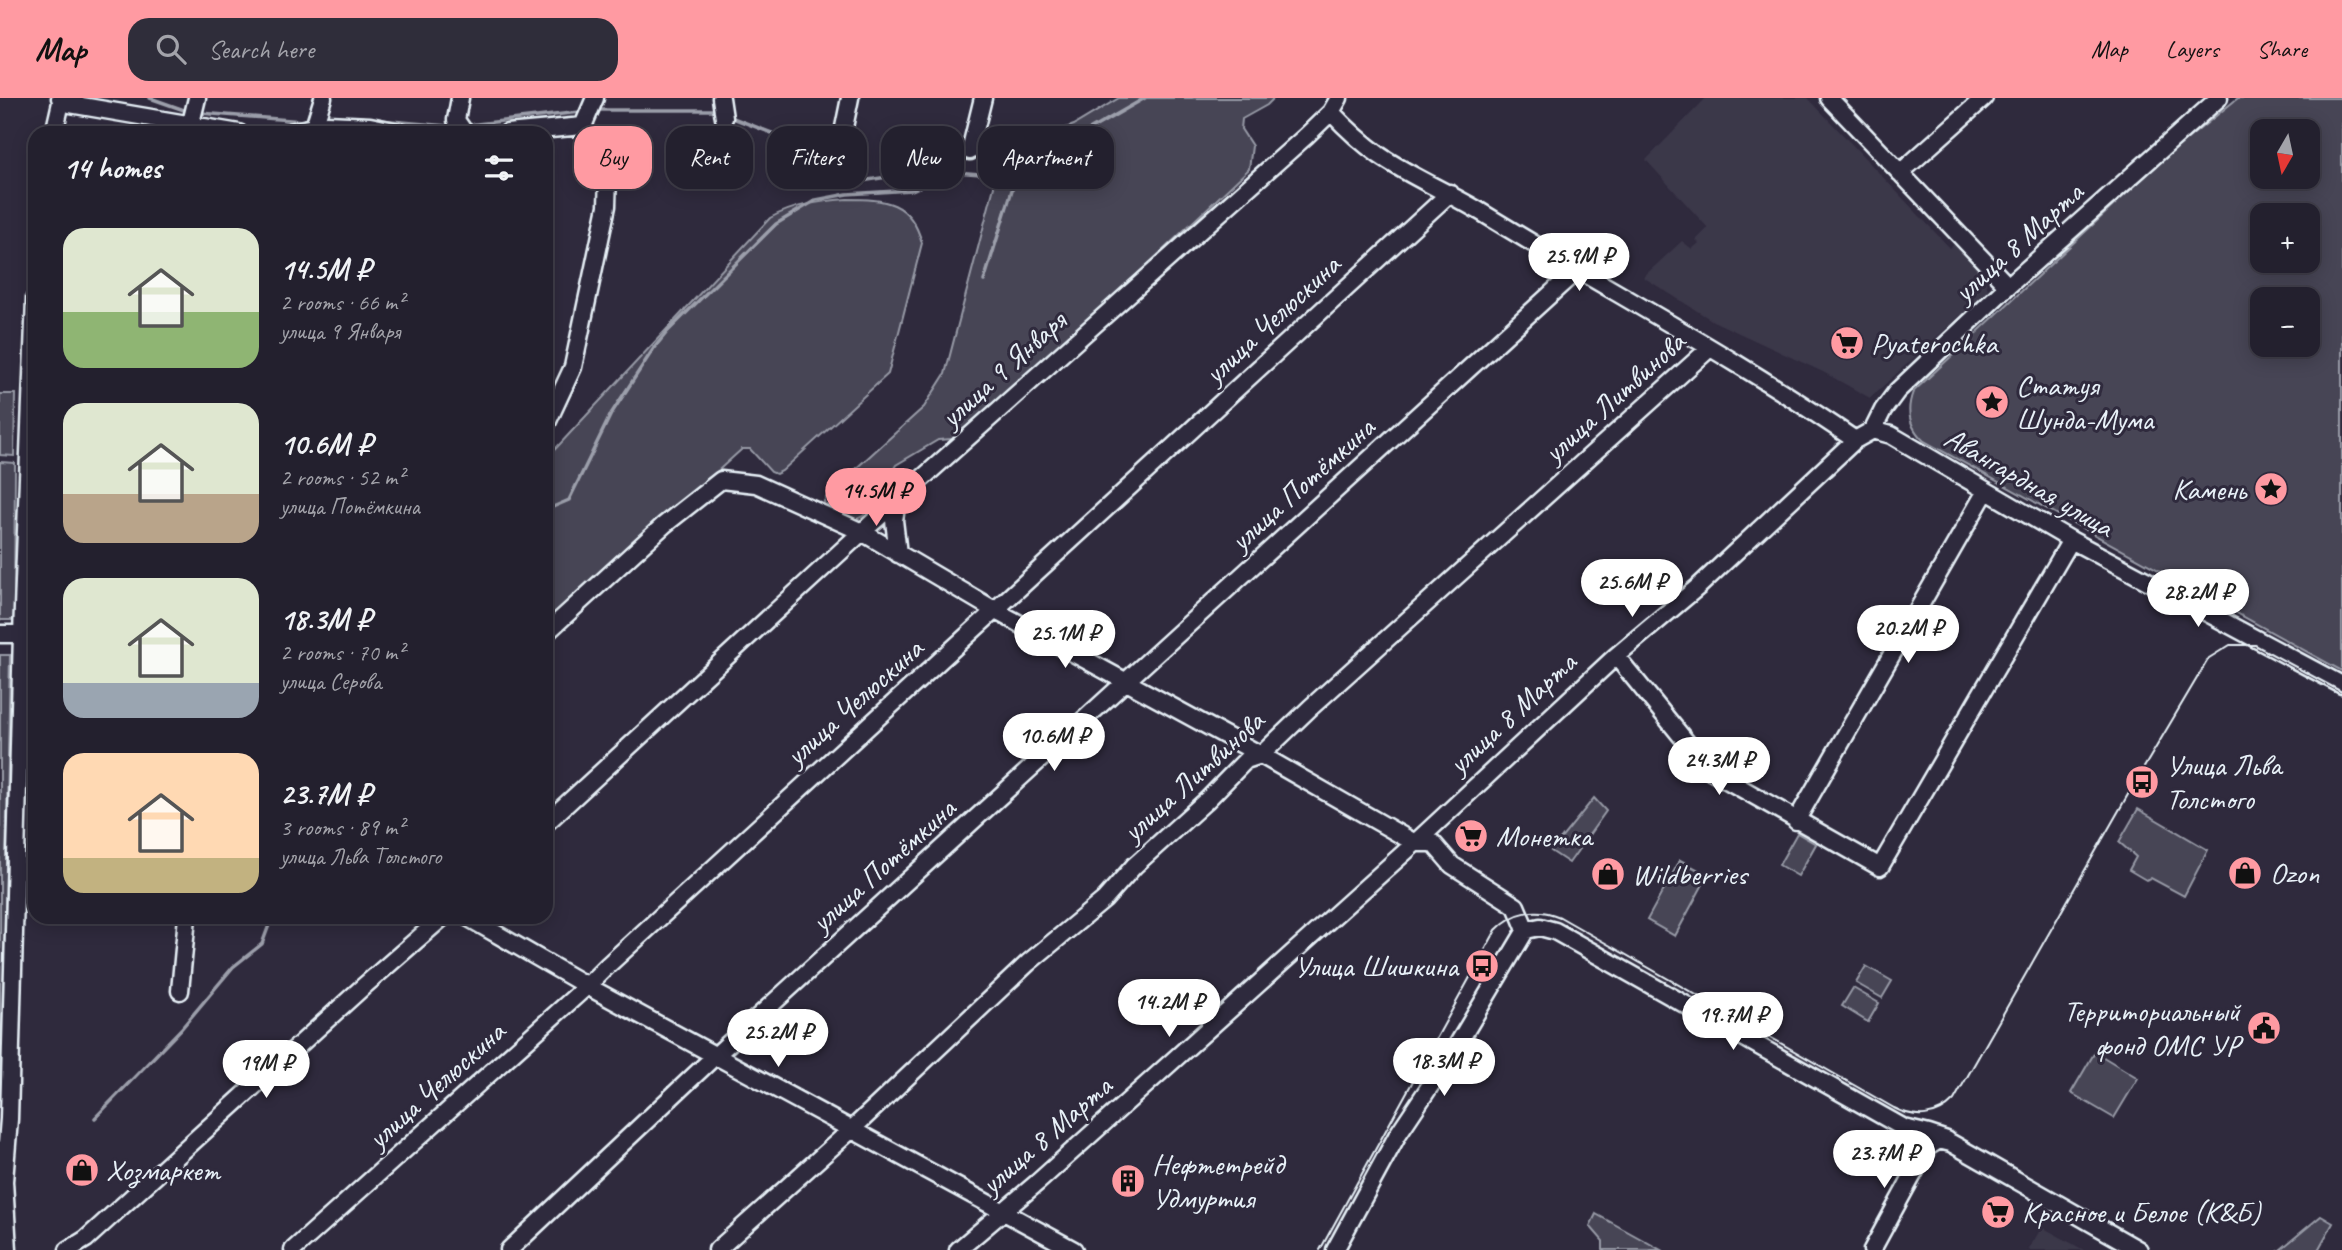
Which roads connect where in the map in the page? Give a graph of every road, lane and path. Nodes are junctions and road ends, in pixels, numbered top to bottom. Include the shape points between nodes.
1 (197, 98) edge
2 (323, 98) edge
3 (460, 98) edge
4 (595, 98) edge
5 (721, 98) edge
6 (850, 98) edge
7 (983, 98) edge
8 (1829, 98) edge
9 (1984, 98) edge
10 (2219, 98) edge
11 (61, 99) edge
12 (1335, 105) edge
13 (724, 118) dead end
14 (191, 123) junction
15 (146, 125) edge
16 (55, 126) edge
17 (203, 126) edge
18 (314, 126) edge
19 (318, 126) edge
20 (370, 126) edge
21 (460, 126) edge
22 (583, 126) edge
23 (844, 126) edge
24 (574, 127) edge
25 (553, 129) edge
26 (970, 151) dead end
27 (1900, 173) junction
28 (608, 189) edge
29 (1450, 193) junction
30 (1576, 271) junction
31 (2008, 286) junction
32 (1710, 348) junction
33 (553, 410) edge
34 (1873, 430) junction
35 (1855, 440) junction
36 (1986, 491) junction
37 (897, 501) junction
38 (862, 532) junction
39 (2071, 540) junction
40 (898, 554) junction
41 (996, 611) junction
42 (553, 627) edge
43 (28, 634) edge
44 (0, 635) edge
45 (1616, 656) junction
46 (28, 658) edge
47 (1126, 682) junction
48 (2342, 685) edge
49 (1261, 755) junction
50 (553, 817) edge
51 (1796, 821) junction
52 (1415, 843) junction
53 (186, 924) edge
54 (435, 924) edge
55 (479, 924) edge
56 (1526, 930) junction
57 (587, 986) junction
58 (180, 991) dead end
59 (715, 1056) junction
60 (851, 1130) junction
61 (1947, 1140) junction
62 (2, 1183) edge
63 (1003, 1211) junction
64 (8, 1250) edge
65 (68, 1250) edge
66 (293, 1250) edge
67 (509, 1250) edge
68 (717, 1250) edge
69 (958, 1250) edge
70 (1074, 1250) edge
71 (1335, 1250) edge
72 (1872, 1250) edge
73 (2139, 1250) edge

1 - 14 street
2 - 18 street
3 - 21 street via 456,120
4 - 22 street
5 - 13 street
6 - 23 street
7 - 26 street
8 - 27 street
9 - 27 street
10 - 31 street, улица 8 Марта
11 - 15 street
11 - 16 street
12 - 29 street via 1356,137 1381,156
12 - 37 street, улица 9 Января
14 - 15 street
14 - 17 street
19 - 20 street
24 - 25 street
27 - 31 street
28 - 33 street via 573,366
29 - 30 street
29 - 41 street, улица Челюскина
30 - 32 street
30 - 47 street, улица Потёмкина
31 - 34 street, улица 8 Марта via 1897,391
32 - 35 street
32 - 49 street, улица Литвинова
34 - 35 street, улица 8 Марта
34 - 36 street, Авангардная улица via 1891,435
35 - 45 street, улица 8 Марта via 1698,587
36 - 39 street, Авангардная улица
36 - 51 street
37 - 38 street, улица 9 Января
37 - 40 street
38 - 40 street
38 - 42 street via 756,484 721,480 664,525
38 - 50 street, улица 9 Января
39 - 48 street, Авангардная улица
39 - 51 street via 1880,867
40 - 41 street
41 - 47 street
41 - 57 street, улица Челюскина
43 - 44 street
45 - 51 street via 1709,770
45 - 52 street, улица 8 Марта
46 - 62 street
47 - 49 street
47 - 59 street, улица Потёмкина
49 - 52 street
49 - 60 street, улица Литвинова via 1246,760 1104,901 1028,963
52 - 56 street via 1433,843 1452,865 1516,906
52 - 63 street, улица 8 Марта
53 - 58 street
54 - 65 street via 86,1239
55 - 57 street
56 - 61 street via 1555,931 1904,1128
56 - 71 street via 1398,1134
57 - 59 street
57 - 66 street, улица Челюскина
59 - 60 street
59 - 67 street, улица Потёмкина
60 - 63 street
60 - 68 street, улица Литвинова
61 - 72 street via 1927,1147
61 - 73 street
62 - 64 street
63 - 69 street, улица 8 Марта
63 - 70 street

